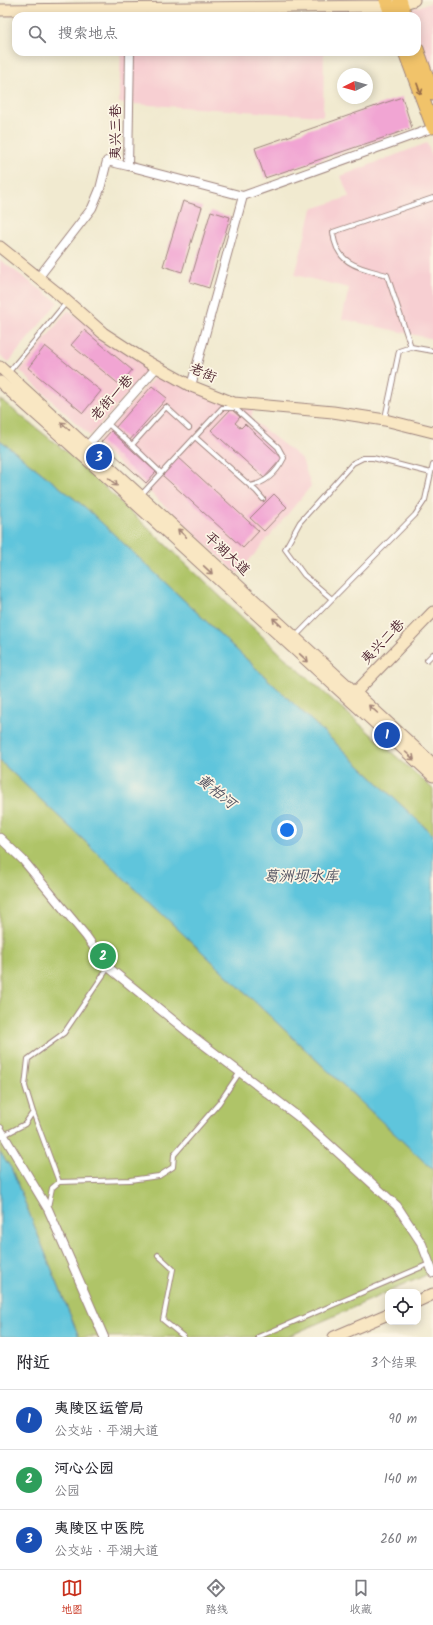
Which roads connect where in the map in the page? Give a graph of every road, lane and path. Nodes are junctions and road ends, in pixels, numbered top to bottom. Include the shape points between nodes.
1 (414, 0) edge
2 (395, 7) edge
3 (0, 10) edge
4 (87, 12) edge
5 (148, 12) edge
6 (130, 56) edge
7 (406, 56) edge
8 (420, 56) edge
9 (433, 94) edge
10 (433, 127) edge
11 (128, 166) junction
12 (243, 196) junction
13 (433, 198) edge
14 (0, 247) edge
15 (38, 278) junction
16 (67, 302) junction
17 (411, 347) junction
18 (433, 351) edge
19 (157, 367) junction
20 (4, 371) edge
21 (0, 382) edge
22 (191, 386) junction
23 (385, 420) junction
24 (107, 423) junction
25 (189, 428) dead end
26 (433, 432) edge
27 (195, 437) junction
28 (87, 446) junction
29 (132, 446) junction
30 (433, 465) edge
31 (161, 473) junction
32 (431, 474) junction
33 (250, 486) junction
34 (141, 495) junction
35 (262, 499) dead end
36 (332, 599) junction
37 (433, 612) edge
38 (295, 638) junction
39 (433, 654) edge
40 (427, 660) dead end
41 (355, 693) junction
42 (433, 764) edge
43 (433, 776) edge
44 (0, 838) edge
45 (108, 967) junction
46 (240, 1072) junction
47 (33, 1112) junction
48 (2, 1132) edge
49 (59, 1182) junction
50 (48, 1209) junction
51 (158, 1255) dead end
52 (429, 1264) junction
53 (433, 1273) edge
54 (432, 1296) edge
55 (421, 1300) edge
56 (385, 1315) edge
57 (104, 1337) edge
58 (184, 1337) edge
59 (258, 1337) edge
60 (334, 1337) edge

1 - 2 main road
2 - 5 main road via 233,7
3 - 4 main road
6 - 11 street, 夷兴三巷
7 -> 10 main road
8 - 9 main road
10 - 12 street
11 - 12 street, 夷兴三巷
11 - 15 street via 107,161 92,208
12 - 22 street
13 - 17 lane via 333,232 334,244 344,260 363,269 387,275
14 - 15 main road, 老街
15 - 16 main road, 老街
16 - 19 main road, 老街 via 103,333
16 - 20 lane
17 - 18 lane
17 - 23 lane via 399,351
19 - 22 main road, 老街
19 - 24 street, 老街一巷
28 -> 20 main road, 平湖大道
21 -> 43 main road, 平湖大道
22 - 23 main road, 老街 via 234,403 333,412
23 - 26 main road, 老街
24 - 28 street, 老街一巷
24 - 29 lane
25 - 29 lane via 166,407
27 - 31 lane
27 - 33 lane
27 - 33 lane via 222,408 235,408 278,447 284,458 280,467 261,484
28 - 34 main road, 平湖大道
29 - 31 lane
30 - 32 lane
31 - 34 lane
32 - 36 lane via 425,500 415,516
32 - 36 lane via 374,458 363,458 352,463 300,522 285,549 304,575
33 - 35 lane
38 -> 34 main road, 平湖大道
36 - 38 lane
37 - 41 main road, 夷兴二巷
38 - 41 main road, 平湖大道
39 - 40 lane
42 -> 41 main road, 平湖大道
44 - 45 street via 23,860 86,936
45 - 46 street
45 - 47 lane via 64,1033 28,1059 25,1086
46 - 49 lane via 219,1103 174,1156 172,1167 159,1176 130,1180
46 - 52 street via 300,1118 397,1206 422,1244
47 - 48 lane via 25,1124
47 - 49 lane
48 - 50 street
49 - 50 lane via 52,1188
50 - 57 street
51 - 58 lane via 173,1270 163,1320
52 - 53 street
52 - 59 lane
54 - 55 main road
56 - 60 main road

